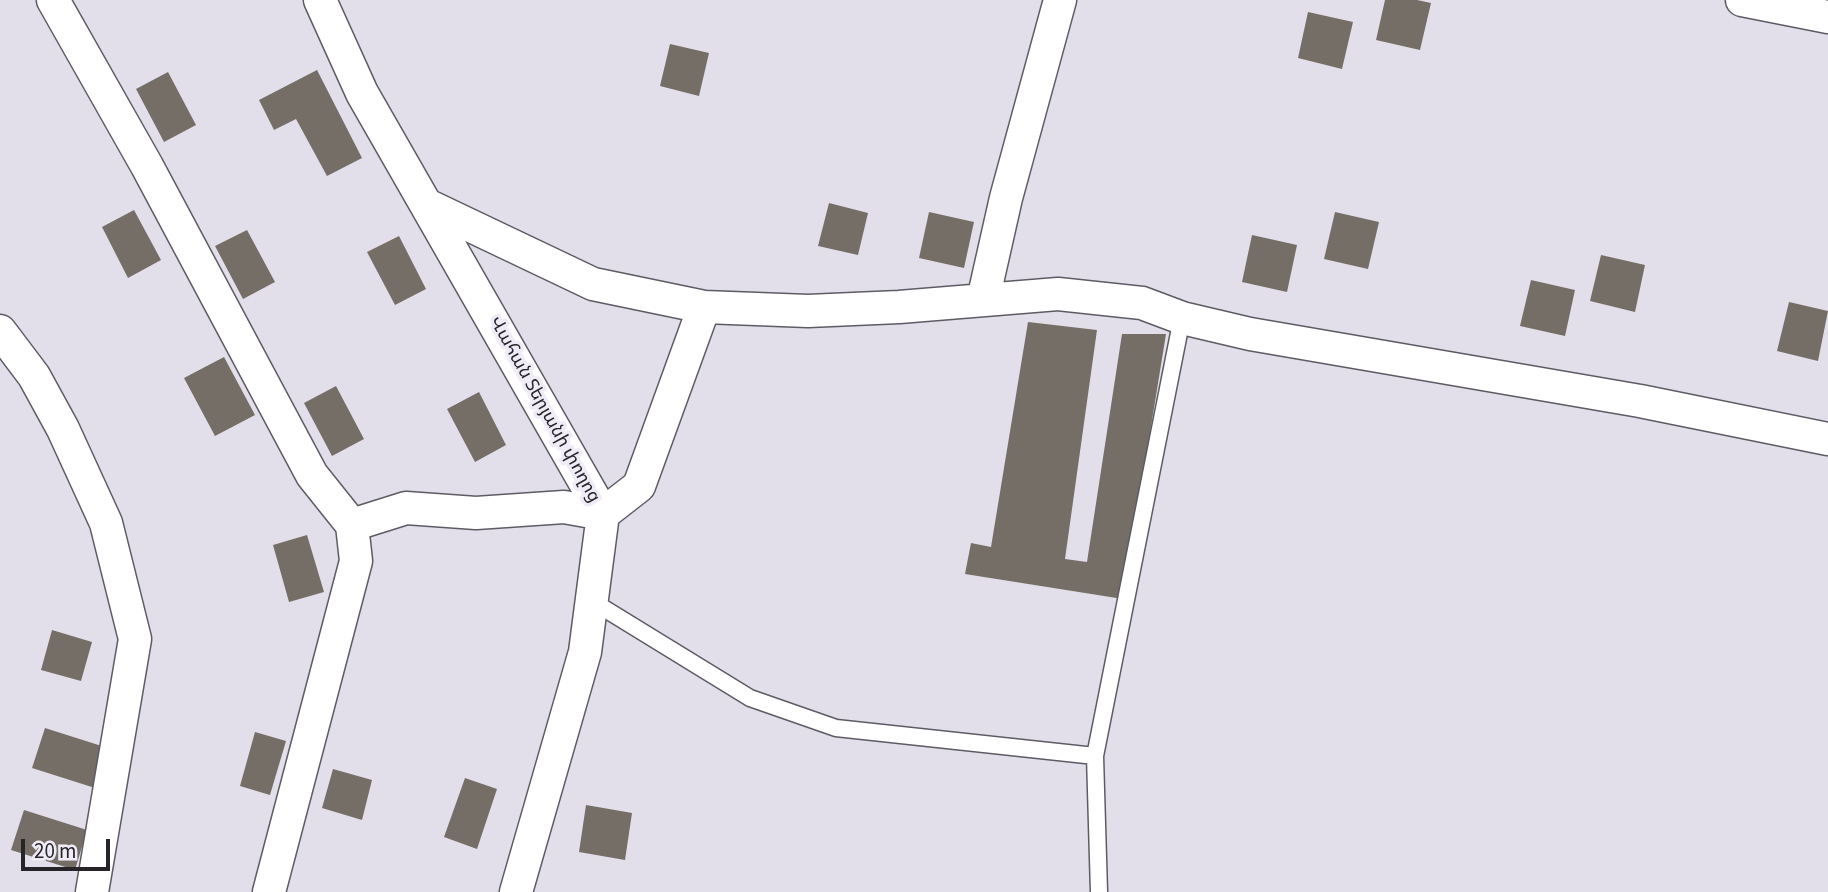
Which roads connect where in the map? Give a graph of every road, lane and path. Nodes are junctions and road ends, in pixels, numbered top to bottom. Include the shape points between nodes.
1 (53, 0) edge
2 (320, 0) edge
3 (1060, 0) edge
4 (1742, 0) edge
5 (1828, 18) edge
6 (427, 205) junction
7 (983, 300) junction
8 (704, 307) junction
9 (1182, 318) junction
10 (0, 331) edge
11 (1828, 439) edge
12 (603, 514) junction
13 (352, 525) junction
14 (592, 601) junction
15 (1095, 756) junction
16 (1098, 891) edge
17 (92, 892) edge
18 (269, 892) edge
19 (516, 892) edge

1 - 13 street via 312,475
2 - 6 street, Վահան Տերյանի փողոց via 362,93
3 - 7 street
4 - 5 street
6 - 8 street via 593,284
6 - 12 street, Վահան Տերյանի փողոց
7 - 8 street via 808,311
7 - 9 street via 1058,294 1142,303
8 - 12 street via 639,486
9 - 11 street
9 - 15 lane
10 - 17 street via 46,397 106,523 135,639
12 - 13 street via 564,507 476,513 406,508
12 - 14 street, Վահան Տերյանի փողոց
13 - 18 street via 356,561
14 - 15 lane via 750,698 836,728
14 - 19 street, Վահան Տերյանի փողոց via 585,652
15 - 16 lane

